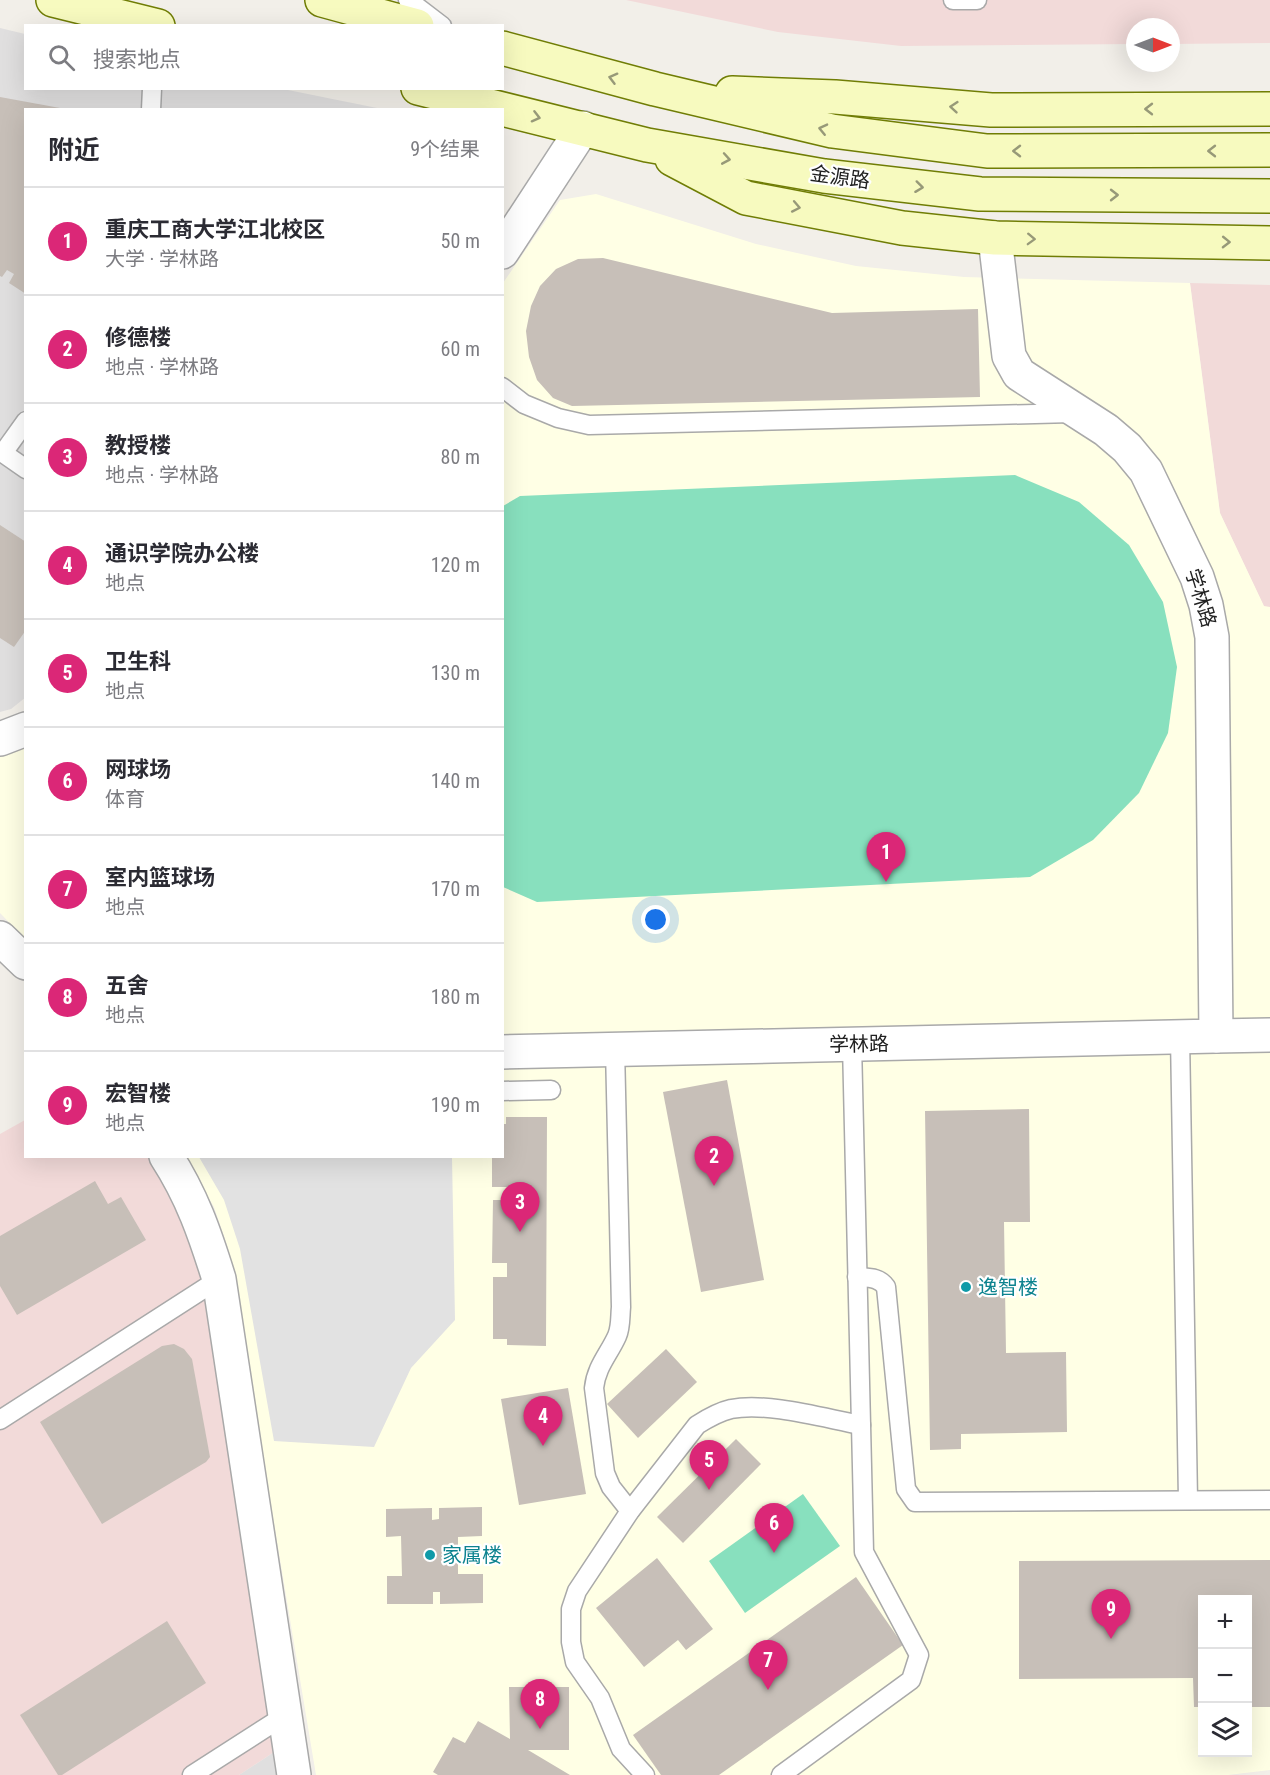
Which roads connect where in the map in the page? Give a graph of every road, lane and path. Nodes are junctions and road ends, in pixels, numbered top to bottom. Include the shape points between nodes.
1 (53, 0) edge
2 (321, 0) edge
3 (408, 0) edge
4 (953, 0) edge
5 (977, 0) edge
6 (151, 24) edge
7 (410, 24) edge
8 (439, 24) edge
9 (504, 49) edge
10 (655, 89) junction
11 (152, 90) edge
12 (426, 90) edge
13 (151, 108) edge
14 (500, 108) edge
15 (504, 109) edge
16 (1270, 109) edge
17 (583, 128) junction
18 (646, 145) junction
19 (1270, 150) edge
20 (1270, 195) edge
21 (995, 238) junction
22 (1270, 243) edge
23 (504, 249) edge
24 (504, 388) edge
25 (1078, 413) junction
26 (24, 423) edge
27 (2, 452) edge
28 (24, 468) edge
29 (24, 730) edge
30 (0, 739) edge
31 (0, 938) edge
32 (24, 961) edge
33 (1216, 1035) junction
34 (1270, 1035) edge
35 (1180, 1036) junction
36 (852, 1044) junction
37 (615, 1049) junction
38 (504, 1052) edge
39 (551, 1090) dead end
40 (504, 1091) edge
41 (167, 1158) edge
42 (858, 1277) junction
43 (219, 1279) junction
44 (0, 1420) edge
45 (861, 1425) junction
46 (1188, 1500) junction
47 (1270, 1500) edge
48 (630, 1511) junction
49 (284, 1716) junction
50 (192, 1775) edge
51 (294, 1775) edge
52 (645, 1775) edge
53 (781, 1775) edge

1 - 6 main road
2 - 7 main road
3 - 8 lane
4 - 5 lane
10 -> 9 main road
16 -> 10 main road via 991,110 835,97
19 -> 10 main road via 987,151 832,131
11 - 13 lane
12 -> 14 main road, 金源路
15 -> 17 main road, 金源路
17 - 18 main road, 金源路
17 - 23 street
18 -> 20 main road, 金源路 via 824,176 980,195
18 -> 21 main road via 746,198 902,228
21 -> 22 main road
21 - 25 street, 学林路 via 1009,356 1018,374
24 - 25 lane via 525,404 558,418 589,425
25 - 33 street, 学林路 via 1106,430 1146,471 1197,577 1206,605 1212,637
26 - 27 lane
27 - 28 lane
29 - 30 street
31 - 32 street
33 - 34 street, 学林路
33 - 35 street, 学林路
35 - 36 street, 学林路
35 - 46 lane
36 - 37 street, 学林路
36 - 42 lane
37 - 38 street, 学林路
37 - 48 lane via 620,1315 617,1335 595,1377 594,1388 605,1473
39 - 40 lane
41 - 43 street via 201,1222
42 - 45 lane
42 - 46 lane via 882,1281 886,1287 906,1489 915,1502
43 - 44 lane
43 - 49 street
45 - 48 lane via 766,1407 729,1410 711,1416 697,1425
45 - 53 lane via 864,1552 919,1655 911,1680
46 - 47 lane
48 - 52 lane via 577,1591 571,1609 571,1642 575,1662 600,1698 621,1749
49 - 50 lane
49 - 51 street

